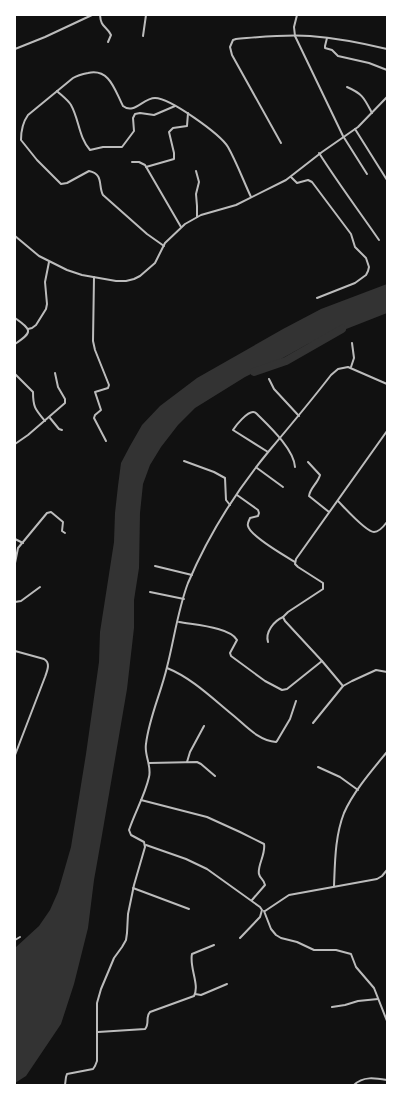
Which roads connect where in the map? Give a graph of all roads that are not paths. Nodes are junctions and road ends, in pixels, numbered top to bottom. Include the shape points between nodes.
1 (79, 15) edge
2 (92, 15) edge
3 (100, 15) edge
4 (146, 15) edge
5 (297, 15) edge
6 (81, 20) junction
7 (143, 36) dead end
8 (295, 36) junction
9 (327, 38) junction
10 (108, 42) dead end
11 (15, 49) edge
12 (387, 49) edge
13 (387, 70) edge
14 (346, 87) dead end
15 (57, 91) junction
16 (387, 97) edge
17 (175, 106) junction
18 (188, 113) junction
19 (372, 113) junction
20 (354, 129) junction
21 (343, 136) junction
22 (281, 143) dead end
23 (319, 153) junction
24 (132, 162) dead end
25 (146, 167) junction
26 (196, 171) dead end
27 (367, 174) dead end
28 (291, 177) junction
29 (387, 180) edge
30 (251, 197) junction
31 (196, 217) junction
32 (181, 227) junction
33 (15, 236) edge
34 (379, 240) dead end
35 (164, 246) junction
36 (50, 262) junction
37 (94, 277) junction
38 (317, 298) dead end
39 (15, 318) edge
40 (28, 329) junction
41 (352, 343) dead end
42 (15, 344) edge
43 (351, 367) junction
44 (15, 374) edge
45 (55, 374) dead end
46 (269, 380) dead end
47 (387, 384) edge
48 (299, 416) junction
49 (49, 418) junction
50 (45, 421) junction
51 (62, 430) dead end
52 (387, 431) edge
53 (280, 438) junction
54 (106, 441) dead end
55 (15, 444) edge
56 (268, 452) junction
57 (184, 461) dead end
58 (308, 462) dead end
59 (296, 467) dead end
60 (256, 468) junction
61 (283, 487) dead end
62 (237, 495) junction
63 (338, 501) junction
64 (230, 505) junction
65 (329, 512) junction
66 (387, 522) edge
67 (65, 533) dead end
68 (15, 539) edge
69 (22, 543) junction
70 (295, 562) junction
71 (15, 563) edge
72 (156, 566) dead end
73 (192, 575) junction
74 (40, 588) dead end
75 (150, 592) dead end
76 (184, 599) junction
77 (15, 602) edge
78 (284, 617) junction
79 (178, 622) junction
80 (268, 642) dead end
81 (15, 651) edge
82 (322, 661) junction
83 (167, 668) junction
84 (387, 672) edge
85 (343, 686) junction
86 (296, 700) dead end
87 (313, 723) dead end
88 (204, 726) dead end
89 (387, 752) edge
90 (15, 756) edge
91 (187, 762) junction
92 (149, 763) junction
93 (318, 766) dead end
94 (215, 776) dead end
95 (358, 790) junction
96 (141, 800) junction
97 (145, 844) junction
98 (387, 870) edge
99 (334, 886) junction
100 (133, 888) junction
101 (252, 900) junction
102 (189, 909) dead end
103 (263, 912) junction
104 (20, 937) dead end
105 (240, 938) dead end
106 (15, 940) edge
107 (214, 945) dead end
108 (227, 984) dead end
109 (195, 994) junction
110 (378, 999) junction
111 (332, 1007) dead end
112 (387, 1022) edge
113 (98, 1032) junction
114 (387, 1080) edge
115 (65, 1085) edge
116 (354, 1085) edge

1 - 6 street
2 - 6 street
3 - 10 street via 101,24 111,35
4 - 7 street
5 - 8 street
6 - 11 street
8 - 9 street
8 - 21 street
8 - 22 street via 236,39 231,44 232,56
9 - 12 street
9 - 13 street via 325,48 336,55
14 - 19 street via 364,98
15 - 17 street via 77,75 97,72 107,76 126,109 152,98
15 - 17 street via 71,105 90,150 122,147 134,131 135,114 154,115
15 - 35 street via 26,118 21,137 23,144 60,184 89,171 95,173 103,196
16 - 19 street
17 - 18 street
18 - 25 street via 187,126 173,128 169,132 174,159
18 - 30 street via 226,144
19 - 20 street
20 - 21 street
20 - 29 street
21 - 23 street
21 - 27 street
23 - 28 street
23 - 34 street
24 - 25 street
25 - 32 street
26 - 31 street via 200,182 196,194
28 - 30 street
28 - 38 street via 297,183 312,182 351,234 355,247 366,258 369,267 366,275 355,283
30 - 31 street
31 - 32 street
32 - 35 street
33 - 36 street
35 - 37 street via 155,263 134,279 126,282
36 - 37 street
36 - 40 street via 45,282 46,309 34,327
37 - 54 street via 93,341 110,383 108,388 95,392 101,410 94,418
39 - 40 street
40 - 42 street
41 - 43 street via 354,358
43 - 47 street
43 - 48 street via 335,372
44 - 50 street via 32,390 35,408
45 - 49 street via 65,403
46 - 48 street
48 - 53 street
49 - 50 street
49 - 51 street
50 - 55 street
52 - 63 street
53 - 56 street
53 - 56 street via 255,412 233,428
53 - 59 street via 294,458
56 - 60 street
57 - 64 street via 225,478 226,500
58 - 65 street via 320,475 310,496
60 - 61 street
60 - 62 street
62 - 64 street
62 - 70 street via 259,512 248,523 254,534
63 - 65 street
63 - 66 street via 369,530 378,531
64 - 73 street
65 - 70 street
67 - 69 street via 62,531 63,522 49,512
68 - 69 street
69 - 71 street
70 - 78 street via 324,587
72 - 73 street
73 - 76 street
74 - 77 street
75 - 76 street
76 - 79 street
78 - 80 street via 270,629
78 - 82 street
79 - 82 street via 224,631 236,637 230,653 232,656 282,690
79 - 83 street
81 - 90 street via 47,660 49,664
82 - 85 street
83 - 86 street via 180,673 256,735 272,742 277,741 290,719
83 - 92 street via 145,746
84 - 85 street via 376,670
85 - 87 street
88 - 91 street
89 - 95 street
91 - 92 street
91 - 94 street via 199,763
92 - 96 street via 150,776
93 - 95 street
95 - 99 street via 340,826
96 - 97 street via 129,830
96 - 101 street via 207,817 264,844 259,872 265,885
97 - 100 street
97 - 101 street via 198,864
98 - 99 street via 377,879
99 - 103 street via 289,895
100 - 102 street
100 - 113 street via 126,940 112,964 97,1003
101 - 103 street
103 - 105 street
103 - 110 street via 271,929 281,938 314,950 350,954
104 - 106 street
107 - 109 street via 192,954
108 - 109 street via 201,995
109 - 113 street via 150,1012 145,1028
110 - 111 street
110 - 112 street
113 - 115 street via 95,1066 89,1071 68,1074
114 - 116 street via 368,1078

